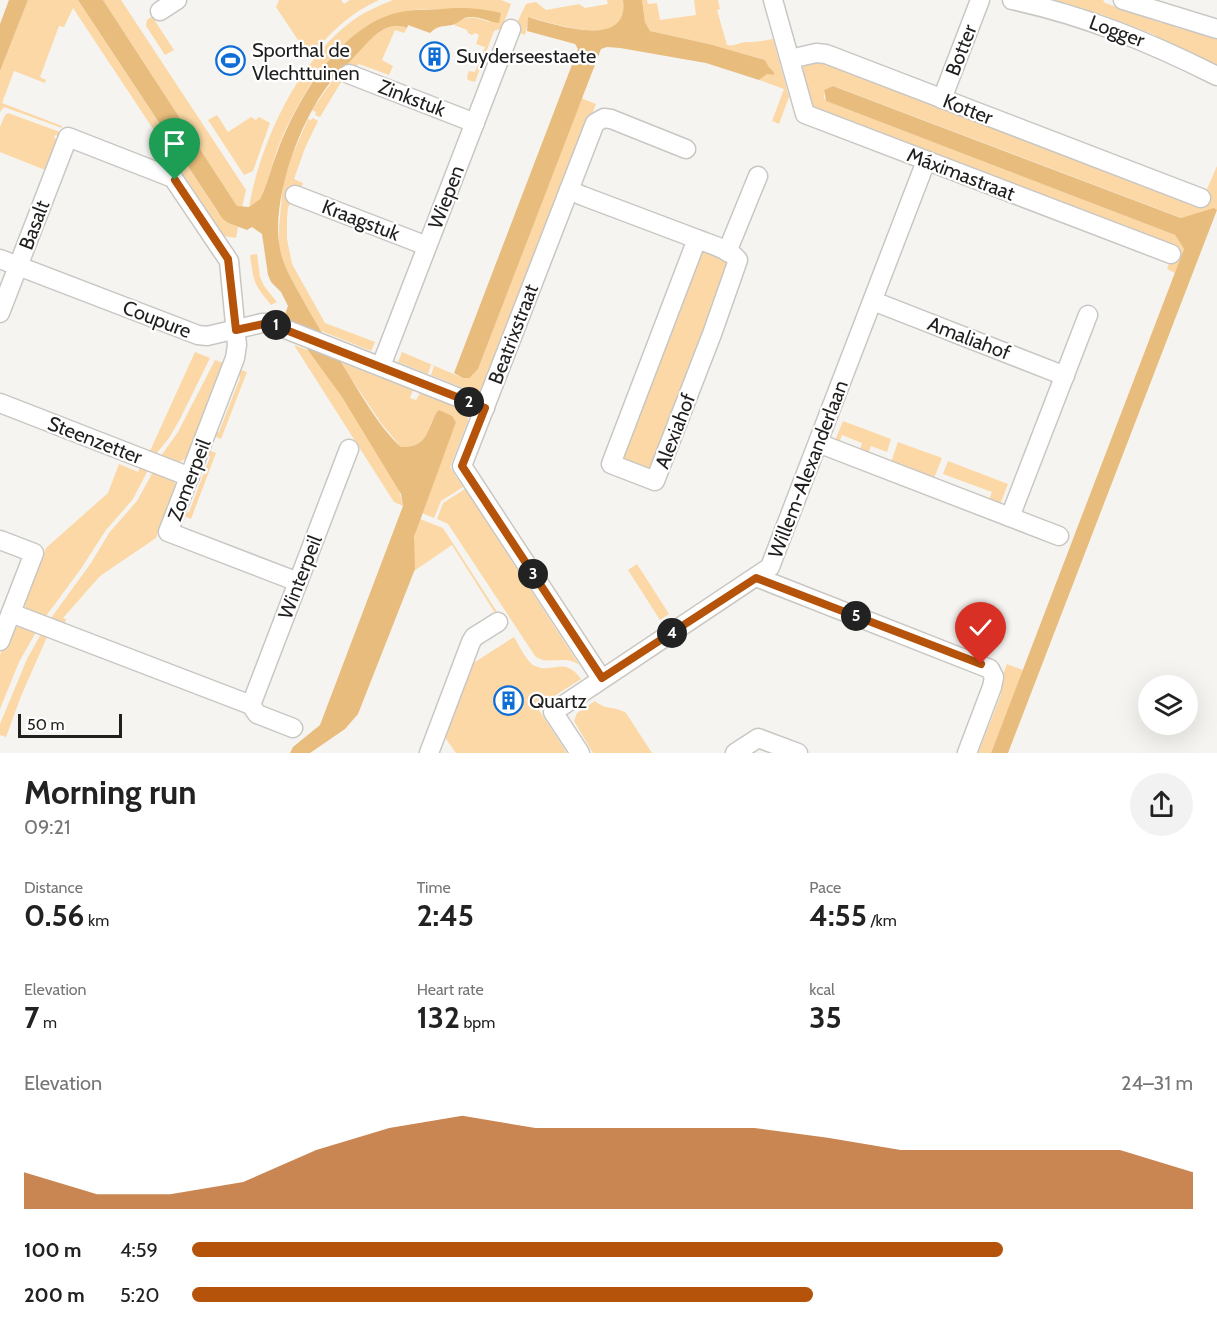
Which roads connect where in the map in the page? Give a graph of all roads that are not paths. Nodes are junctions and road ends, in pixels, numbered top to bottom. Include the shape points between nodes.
1 (177, 0) edge
2 (773, 0) edge
3 (980, 0) edge
4 (1012, 0) edge
5 (1123, 0) edge
6 (160, 11) dead end
7 (511, 29) dead end
8 (1217, 29) edge
9 (790, 59) junction
10 (349, 74) dead end
11 (1217, 76) edge
12 (942, 99) junction
13 (475, 123) junction
14 (68, 136) joint
15 (686, 149) dead end
16 (926, 161) junction
17 (758, 176) dead end
18 (569, 190) junction
19 (295, 195) dead end
20 (1201, 198) dead end
21 (697, 239) junction
22 (427, 246) junction
23 (727, 252) junction
24 (1171, 254) dead end
25 (0, 259) edge
26 (18, 266) junction
27 (873, 301) junction
28 (0, 313) edge
29 (1088, 315) dead end
30 (236, 330) junction
31 (381, 366) junction
32 (1065, 376) junction
33 (0, 403) edge
34 (485, 408) junction
35 (818, 443) junction
36 (349, 449) dead end
37 (190, 477) junction
38 (1010, 517) junction
39 (1059, 536) dead end
40 (0, 540) edge
41 (756, 578) junction
42 (298, 582) junction
43 (11, 613) junction
44 (498, 622) dead end
45 (0, 641) edge
46 (602, 678) junction
47 (251, 705) junction
48 (293, 728) dead end
49 (429, 753) edge
50 (580, 753) edge
51 (735, 753) edge
52 (798, 753) edge
53 (967, 753) edge

1 - 6 street
2 - 9 street
3 - 12 street, Botter
4 - 11 street, Logger via 1122,32
5 - 8 street, Logger
7 - 13 street, Wiepen
9 - 12 street, Kotter via 823,53
9 - 16 street, Máximastraat via 805,114
10 - 13 street, Zinkstuk
12 - 20 street, Kotter
13 - 22 street, Wiepen
14 - 26 street, Basalt
14 - 30 street, Zomerpeil via 173,178 228,259
15 - 18 street, Beatrixstraat via 611,120 598,120
16 - 24 street, Máximastraat
16 - 27 street, Willem-Alexanderlaan
17 - 23 street
18 - 21 street
18 - 34 street, Beatrixstraat
19 - 22 street, Kraagstuk
21 - 23 street
21 - 23 street, Alexiahof via 610,464 655,481 737,266 737,257
22 - 31 street, Wiepen
25 - 26 street, Coupure
26 - 28 street, Basalt
26 - 30 street, Coupure via 198,335
27 - 32 street, Amaliahof
27 - 35 street, Willem-Alexanderlaan
29 - 32 street
30 - 31 street, Coupure via 266,322
30 - 37 street, Zomerpeil via 235,358
31 - 34 street, Coupure
32 - 38 street
33 - 37 street, Steenzetter
34 - 46 street, Beatrixstraat via 462,466
35 - 38 street
35 - 41 street, Willem-Alexanderlaan via 770,567
36 - 42 street, Winterpeil
37 - 42 street, Zomerpeil via 168,532
38 - 39 street
40 - 43 street via 34,553
41 - 46 street, Willem-Alexanderlaan
41 - 53 street via 990,669 994,677 992,687
42 - 47 street, Winterpeil
43 - 45 street
43 - 47 street
44 - 49 street via 471,642
46 - 50 street, Willem-Alexanderlaan via 553,712
47 - 48 street via 257,714
51 - 52 street via 758,738

